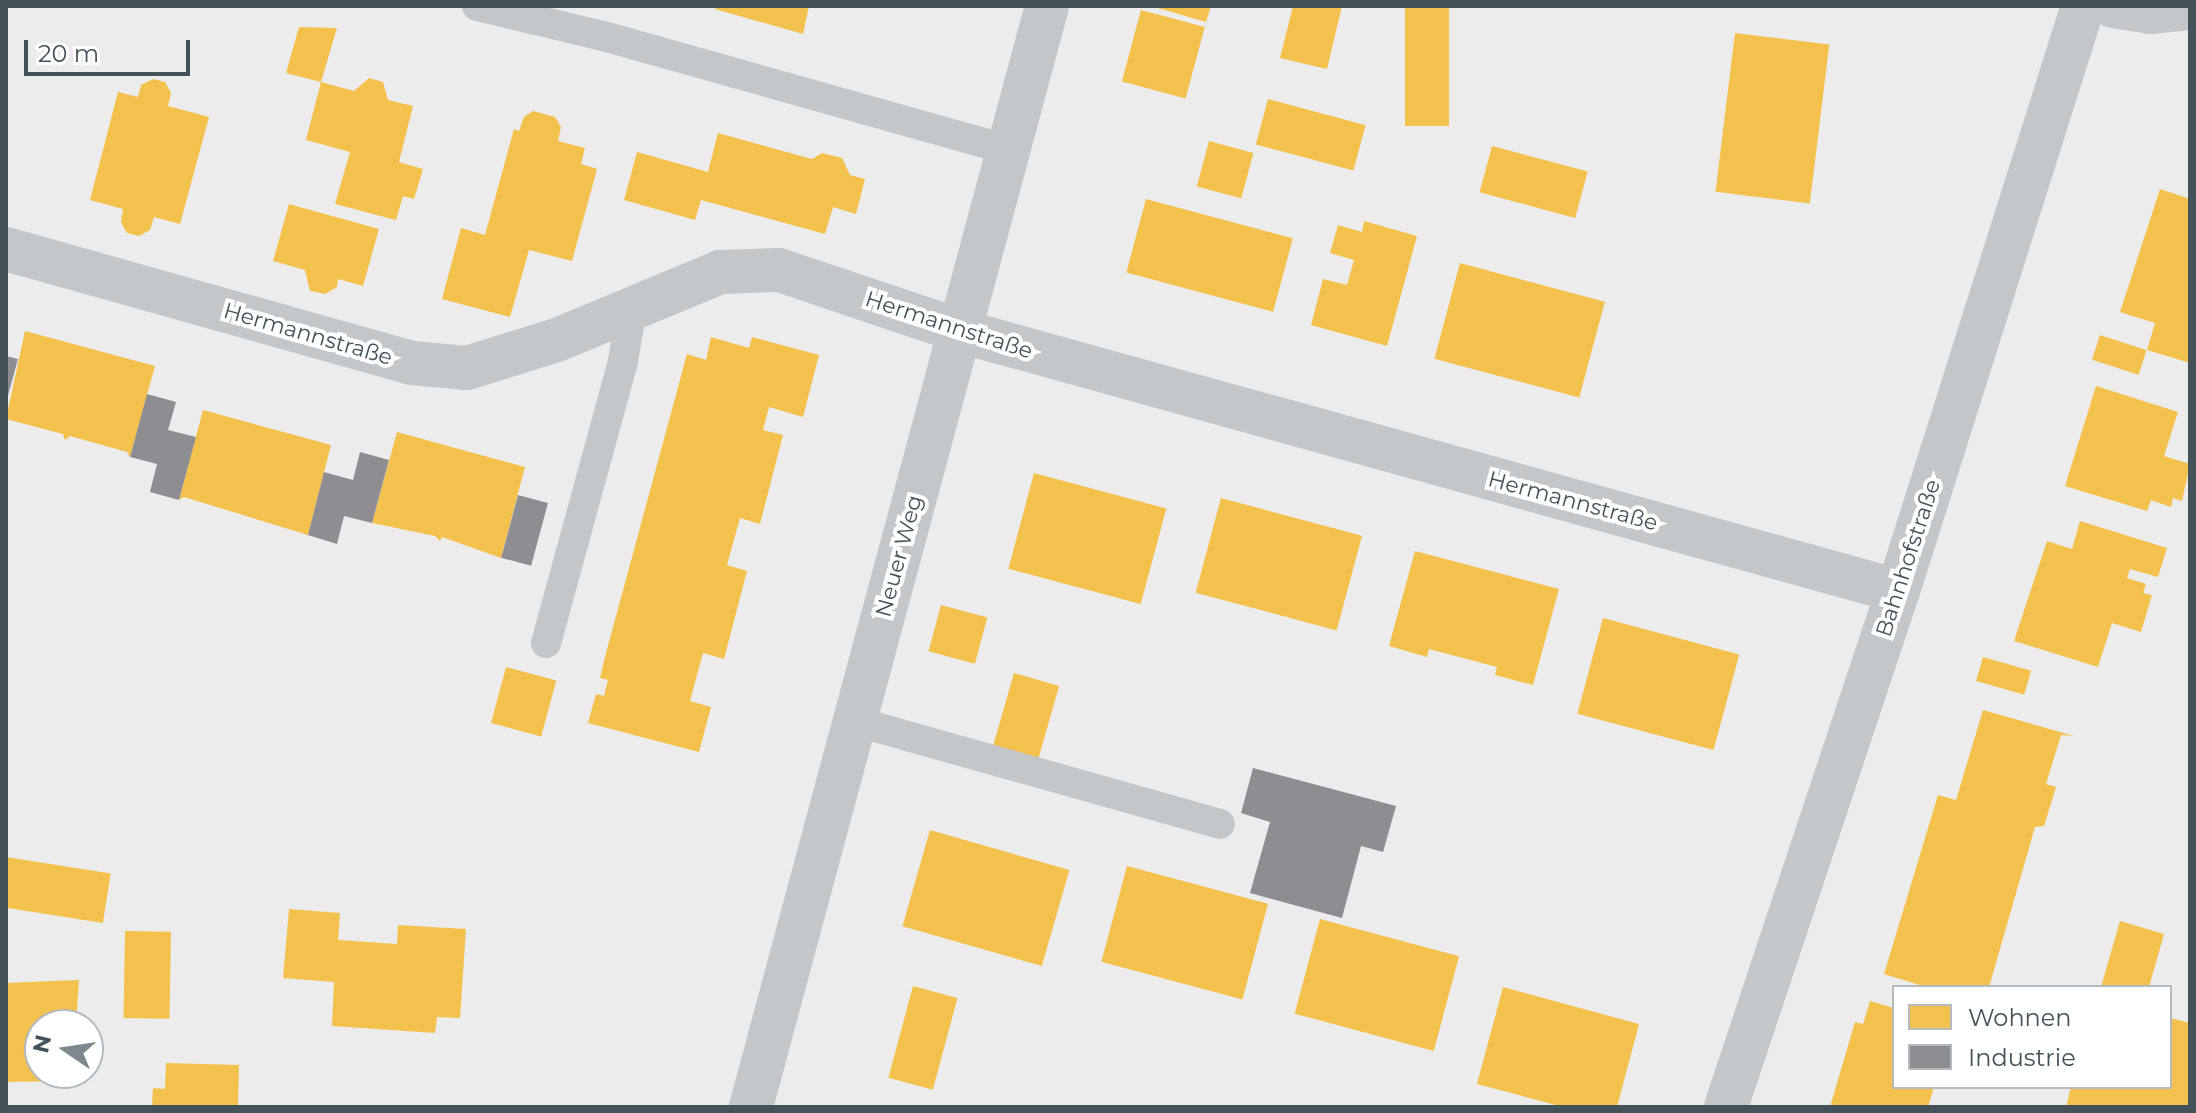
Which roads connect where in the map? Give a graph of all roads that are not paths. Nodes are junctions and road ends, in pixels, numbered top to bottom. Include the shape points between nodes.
1 (477, 6) edge
2 (1047, 6) edge
3 (2083, 6) edge
4 (2113, 6) edge
5 (2190, 8) edge
6 (1008, 150) junction
7 (6, 249) edge
8 (632, 307) junction
9 (960, 331) junction
10 (1898, 591) junction
11 (546, 643) dead end
12 (854, 721) junction
13 (1220, 824) dead end
14 (751, 1107) edge
15 (1726, 1107) edge

1 - 6 lane via 607,37
2 - 6 street, Neuer Weg
3 - 10 street, Bahnhofstraße
4 - 5 street via 2150,12
6 - 9 street, Neuer Weg
7 - 8 street, Hermannstraße via 412,363 467,368 557,340
8 - 9 street, Hermannstraße via 720,272 779,270
8 - 11 lane via 623,361
9 - 10 street, Hermannstraße
9 - 12 street, Neuer Weg
10 - 15 street, Bahnhofstraße
12 - 13 lane
12 - 14 street, Neuer Weg

